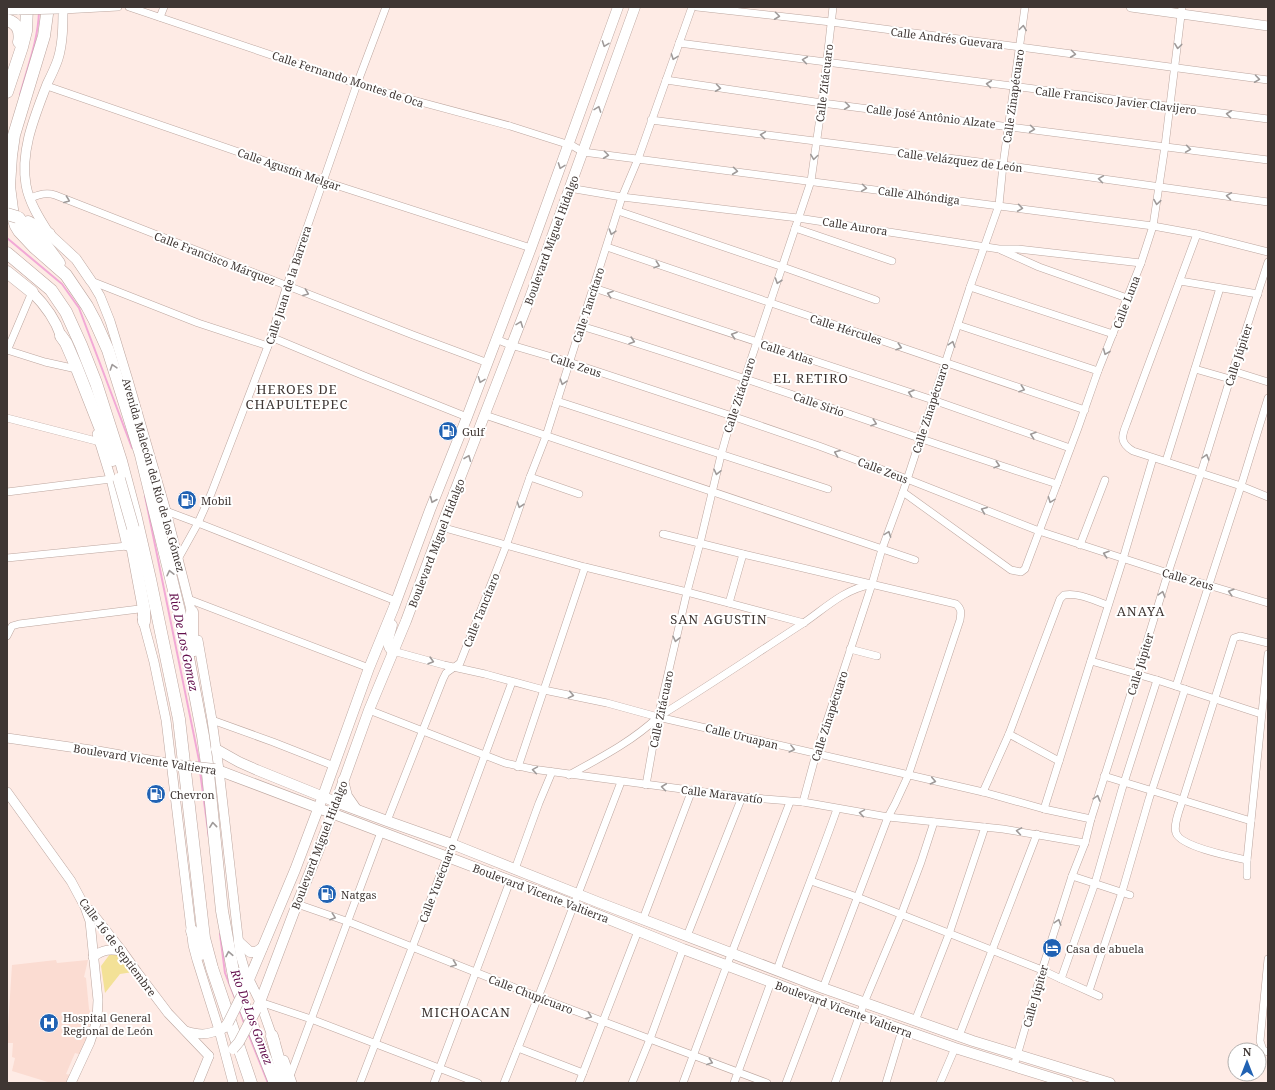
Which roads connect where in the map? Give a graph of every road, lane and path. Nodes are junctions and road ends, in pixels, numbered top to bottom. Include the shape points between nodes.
1 (118, 7) edge
2 (129, 7) edge
3 (164, 7) edge
4 (386, 7) edge
5 (618, 7) edge
6 (635, 7) edge
7 (692, 7) edge
8 (697, 7) edge
9 (833, 7) edge
10 (1025, 7) edge
11 (1131, 7) edge
12 (58, 8) edge
13 (23, 9) edge
14 (7, 10) edge
15 (1182, 10) edge
16 (160, 17) junction
17 (7, 20) edge
18 (831, 22) junction
19 (1268, 26) edge
20 (679, 44) junction
21 (1020, 48) junction
22 (826, 63) junction
23 (1175, 67) junction
24 (7, 79) edge
25 (666, 80) junction
26 (1268, 80) edge
27 (357, 84) junction
28 (47, 86) junction
29 (1014, 87) junction
30 (7, 92) edge
31 (822, 103) junction
32 (1170, 106) junction
33 (1268, 119) edge
34 (651, 120) junction
35 (1009, 126) junction
36 (816, 142) junction
37 (569, 144) junction
38 (1165, 146) junction
39 (583, 152) junction
40 (638, 159) junction
41 (1268, 160) edge
42 (1003, 165) junction
43 (323, 181) junction
44 (811, 181) junction
45 (1159, 187) junction
46 (569, 188) junction
47 (622, 197) junction
48 (31, 198) junction
49 (1268, 202) edge
50 (999, 205) junction
51 (618, 211) junction
52 (15, 216) edge
53 (798, 218) junction
54 (1153, 226) junction
55 (795, 228) junction
56 (49, 234) junction
57 (1196, 234) junction
58 (984, 246) junction
59 (607, 247) junction
60 (532, 248) junction
61 (999, 249) junction
62 (1268, 252) edge
63 (7, 253) edge
64 (892, 261) dead end
65 (1141, 262) junction
66 (1268, 262) edge
67 (783, 266) junction
68 (7, 272) edge
69 (66, 275) junction
70 (91, 281) junction
71 (1180, 281) junction
72 (287, 285) junction
73 (970, 287) junction
74 (594, 288) junction
75 (1220, 288) junction
76 (32, 292) junction
77 (1258, 294) junction
78 (1127, 298) junction
79 (876, 300) dead end
80 (770, 304) junction
81 (581, 326) junction
82 (958, 326) junction
83 (1113, 334) junction
84 (61, 336) junction
85 (271, 337) junction
86 (496, 340) junction
87 (757, 342) junction
88 (512, 345) junction
89 (268, 346) junction
90 (7, 350) edge
91 (569, 362) junction
92 (946, 362) junction
93 (488, 363) junction
94 (72, 368) junction
95 (1195, 369) junction
96 (1098, 371) junction
97 (1233, 371) junction
98 (744, 379) junction
99 (1230, 379) junction
100 (1268, 382) edge
101 (1268, 398) edge
102 (933, 400) junction
103 (557, 401) junction
104 (1085, 410) junction
105 (485, 415) junction
106 (732, 416) junction
107 (467, 417) junction
108 (7, 418) edge
109 (546, 436) junction
110 (920, 439) junction
111 (100, 442) junction
112 (1070, 448) junction
113 (720, 455) junction
114 (1153, 458) junction
115 (121, 461) junction
116 (1166, 461) junction
117 (1201, 473) junction
118 (530, 477) junction
119 (115, 479) junction
120 (907, 479) junction
121 (1105, 480) dead end
122 (1057, 484) junction
123 (1241, 486) junction
124 (828, 490) dead end
125 (7, 492) edge
126 (712, 492) junction
127 (903, 492) junction
128 (579, 494) dead end
129 (1268, 497) edge
130 (166, 511) junction
131 (198, 523) junction
132 (441, 527) junction
133 (1039, 531) junction
134 (662, 534) dead end
135 (700, 543) junction
136 (1080, 545) junction
137 (127, 546) junction
138 (506, 546) junction
139 (882, 549) junction
140 (743, 554) junction
141 (7, 558) edge
142 (178, 558) junction
143 (1123, 559) junction
144 (915, 560) dead end
145 (584, 567) junction
146 (1168, 573) junction
147 (872, 584) junction
148 (1209, 585) junction
149 (687, 592) junction
150 (188, 600) junction
151 (1268, 603) edge
152 (395, 604) junction
153 (728, 604) junction
154 (1108, 606) junction
155 (139, 609) junction
156 (192, 612) junction
157 (144, 622) junction
158 (804, 623) junction
159 (7, 636) edge
160 (1268, 644) edge
161 (850, 649) junction
162 (393, 651) junction
163 (1268, 654) edge
164 (876, 656) dead end
165 (1091, 661) junction
166 (455, 667) junction
167 (370, 668) junction
168 (1138, 674) junction
169 (1157, 680) junction
170 (512, 682) junction
171 (172, 683) junction
172 (1176, 686) junction
173 (1185, 689) junction
174 (544, 690) junction
175 (1214, 698) junction
176 (369, 710) junction
177 (198, 713) junction
178 (1261, 714) junction
179 (658, 717) junction
180 (212, 720) junction
181 (423, 731) junction
182 (1009, 734) junction
183 (7, 738) edge
184 (216, 749) junction
185 (485, 754) junction
186 (816, 754) junction
187 (1059, 761) junction
188 (239, 762) junction
189 (175, 764) junction
190 (334, 766) junction
191 (518, 767) junction
192 (217, 769) junction
193 (552, 772) junction
194 (233, 775) junction
195 (570, 775) junction
196 (908, 776) junction
197 (1104, 776) junction
198 (329, 779) junction
199 (343, 780) junction
200 (621, 782) junction
201 (1124, 782) junction
202 (646, 785) junction
203 (307, 789) junction
204 (692, 790) junction
205 (1152, 790) junction
206 (7, 792) edge
207 (983, 792) junction
208 (323, 796) junction
209 (742, 797) junction
210 (1182, 799) junction
211 (336, 802) junction
212 (790, 802) junction
213 (803, 802) junction
214 (318, 809) junction
215 (356, 809) junction
216 (837, 809) junction
217 (1044, 809) junction
218 (332, 814) junction
219 (888, 817) junction
220 (1091, 819) junction
221 (386, 821) junction
222 (1251, 821) junction
223 (934, 822) junction
224 (359, 824) junction
225 (985, 827) junction
226 (326, 828) junction
227 (381, 832) junction
228 (1037, 834) junction
229 (452, 844) junction
230 (1084, 844) junction
231 (446, 857) junction
232 (1247, 860) junction
233 (515, 869) junction
234 (1072, 876) junction
235 (1247, 876) dead end
236 (510, 881) junction
237 (811, 881) junction
238 (1095, 883) junction
239 (1122, 892) junction
240 (578, 894) junction
241 (1130, 895) dead end
242 (856, 897) junction
243 (297, 904) junction
244 (574, 906) junction
245 (85, 907) junction
246 (901, 915) junction
247 (643, 919) junction
248 (349, 922) junction
249 (192, 931) junction
250 (638, 931) junction
251 (949, 934) junction
252 (687, 936) junction
253 (239, 942) junction
254 (412, 947) junction
255 (262, 948) junction
256 (683, 949) junction
257 (992, 950) junction
258 (122, 951) junction
259 (731, 954) junction
260 (93, 957) junction
261 (1268, 959) edge
262 (726, 965) junction
263 (777, 970) junction
264 (1042, 970) junction
265 (476, 972) junction
266 (1267, 973) edge
267 (1060, 979) junction
268 (771, 982) junction
269 (247, 985) junction
270 (823, 988) junction
271 (1088, 991) junction
272 (1099, 996) dead end
273 (538, 997) junction
274 (818, 999) junction
275 (864, 1003) junction
276 (258, 1006) junction
277 (1266, 1011) edge
278 (860, 1015) junction
279 (311, 1019) junction
280 (228, 1020) junction
281 (915, 1021) junction
282 (604, 1022) junction
283 (220, 1030) junction
284 (902, 1030) junction
285 (184, 1031) junction
286 (272, 1036) joint
287 (959, 1036) junction
288 (650, 1039) junction
289 (375, 1044) junction
290 (518, 1048) junction
291 (954, 1048) junction
292 (229, 1050) junction
293 (1268, 1052) edge
294 (1018, 1054) junction
295 (209, 1056) junction
296 (694, 1056) junction
297 (1014, 1066) junction
298 (439, 1069) junction
299 (738, 1072) junction
300 (584, 1073) junction
301 (1039, 1079) edge
302 (289, 1081) edge
303 (71, 1083) edge
304 (198, 1083) edge
305 (233, 1083) edge
306 (251, 1083) edge
307 (275, 1083) edge
308 (360, 1083) edge
309 (434, 1083) edge
310 (478, 1083) edge
311 (504, 1083) edge
312 (580, 1083) edge
313 (632, 1083) edge
314 (683, 1083) edge
315 (734, 1083) edge
316 (767, 1083) edge
317 (786, 1083) edge
318 (835, 1083) edge
319 (886, 1083) edge
320 (940, 1083) edge
321 (1068, 1083) edge
322 (1110, 1083) edge

1 - 12 street
2 - 16 street, Calle Fernando Montes de Oca
3 - 16 street
4 - 27 street, Calle Juan de la Barrera
5 -> 37 main road, Boulevard Miguel Hidalgo
39 -> 6 main road, Boulevard Miguel Hidalgo
7 - 20 street, Calle Tancítaro
8 -> 18 street, Calle Andrés Guevara
9 - 18 street, Calle Zitácuaro
21 -> 10 street, Calle Zinapécuaro
11 - 15 street
12 - 13 street, bridge
12 - 28 street, Avenida Malecón del Río de los Gómez via 60,50
12 - 69 main road, Avenida Malecón del Río de los Gómez via 44,36 14,135 9,186 13,217 19,231
13 - 14 street
13 - 30 main road via 26,31
15 - 19 street
15 -> 23 street, Calle Luna
16 - 27 street, Calle Fernando Montes de Oca
17 - 24 main road via 15,24 20,34
18 - 21 street, Calle Andrés Guevara
18 - 22 street, Calle Zitácuaro
22 -> 20 street, Calle Francisco Javier Clavijero
20 -> 25 street, Calle Tancítaro
21 -> 23 street, Calle Andrés Guevara
21 - 29 street, Calle Zinapécuaro
29 -> 22 street, Calle Francisco Javier Clavijero
22 - 31 street, Calle Zitácuaro
23 -> 26 street, Calle Andrés Guevara
23 - 32 street, Calle Luna
25 -> 31 street, Calle José Antônio Alzate
25 - 34 street, Calle Tancítaro
27 - 37 street, Calle Fernando Montes de Oca
27 - 43 street, Calle Juan de la Barrera
28 - 43 street, Calle Agustín Melgar
28 - 48 street, Avenida Malecón del Río de los Gómez via 27,144 25,172
29 - 32 street, Calle Francisco Javier Clavijero
29 - 35 street, Calle Zinapécuaro
31 -> 35 street, Calle José Antônio Alzate
31 - 36 street, Calle Zitácuaro
33 -> 32 street, Calle Francisco Javier Clavijero
32 - 38 street, Calle Luna
36 -> 34 street, Calle Velázquez de León
34 - 40 street, Calle Tancítaro
35 -> 38 street, Calle José Antônio Alzate
35 - 42 street, Calle Zinapécuaro
36 - 42 street, Calle Velázquez de León
36 -> 44 street, Calle Zitácuaro
37 - 39 street, Calle Alhóndiga
37 -> 60 main road, Boulevard Miguel Hidalgo
38 -> 41 street, Calle José Antônio Alzate
38 - 45 street, Calle Luna
39 -> 40 street, Calle Alhóndiga
39 - 46 main road, Boulevard Miguel Hidalgo
40 -> 44 street, Calle Alhóndiga
40 - 47 street, Calle Tancítaro
45 -> 42 street, Calle Velázquez de León
42 - 50 street, Calle Zinapécuaro
43 - 60 street, Calle Agustín Melgar
43 - 72 street, Calle Juan de la Barrera
44 -> 50 street, Calle Alhóndiga
44 - 53 street, Calle Zitácuaro
49 -> 45 street, Calle Velázquez de León
45 -> 54 street, Calle Luna
46 - 47 street, Calle Aurora
88 -> 46 main road, Boulevard Miguel Hidalgo
47 - 51 street, Calle Tancítaro
47 - 53 street, Calle Aurora
48 - 56 street, Avenida Malecón del Río de los Gómez
48 -> 72 street, Calle Francisco Márquez via 40,194 50,194
50 -> 54 street, Calle Alhóndiga
50 - 58 street, Calle Zinapécuaro
51 -> 59 street, Calle Tancítaro
51 - 67 street
52 - 56 main road
52 - 69 main road via 52,253
53 - 55 street, Calle Zitácuaro
53 - 58 street, Calle Aurora
54 - 57 street, Calle Alhóndiga
54 - 65 street, Calle Luna
55 - 64 street
55 - 67 street, Calle Zitácuaro
56 - 70 main road, Avenida Malecón del Río de los Gómez via 76,259
57 - 62 street, Calle Alhóndiga
57 - 71 street
58 - 61 street, Calle Aurora
58 - 73 street, Calle Zinapécuaro
59 - 74 street, Calle Tancítaro
59 -> 80 street, Calle Hércules
60 - 86 main road, Boulevard Miguel Hidalgo
61 - 65 street, Calle Aurora
61 - 78 street via 1039,268
63 - 115 main road via 51,290 66,312 96,383
65 - 78 street, Calle Luna
66 - 77 street, Calle Júpiter
67 - 79 street
67 -> 80 street, Calle Zitácuaro
68 - 76 main road
177 -> 69 main road, Avenida Malecón del Río de los Gómez via 180,615 141,455 108,350 90,311
70 - 89 street via 198,323
70 - 130 street, Avenida Malecón del Río de los Gómez via 110,321
71 - 75 street
71 - 114 street via 1123,435 1123,442 1128,448
72 - 85 street, Calle Juan de la Barrera
72 -> 93 street, Calle Francisco Márquez
73 - 82 street, Calle Zinapécuaro
73 - 83 street
74 - 81 street, Calle Tancítaro
87 -> 74 street, Calle Atlas
75 - 77 street
75 - 95 street
76 - 84 main road via 54,318
76 - 90 street
77 - 97 street, Calle Júpiter
78 - 83 street, Calle Luna
80 - 87 street, Calle Zitácuaro
80 -> 92 street, Calle Hércules
81 - 91 street, Calle Tancítaro
81 -> 98 street, Calle Sirio
92 -> 82 street, Calle Zinapécuaro
82 - 96 street
83 -> 96 street, Calle Luna
84 - 94 street
84 - 119 main road via 101,428
85 - 89 street, Calle Juan de la Barrera
85 - 107 street
86 - 88 street, Calle Zeus
86 - 93 main road, Boulevard Miguel Hidalgo
87 - 98 street, Calle Zitácuaro
102 -> 87 street, Calle Atlas
88 - 91 street, Calle Zeus
88 - 105 main road, Boulevard Miguel Hidalgo
89 - 131 street, Calle Juan de la Barrera
90 - 94 street
91 -> 103 street, Calle Tancítaro
91 - 106 street, Calle Zeus
92 - 102 street, Calle Zinapécuaro
92 -> 104 street, Calle Hércules
93 -> 107 main road, Boulevard Miguel Hidalgo
94 - 111 street
95 - 99 street
95 - 116 street
96 - 104 street, Calle Luna
97 - 99 street, Calle Júpiter
97 - 100 street
98 - 106 street, Calle Zitácuaro
98 -> 110 street, Calle Sirio
117 -> 99 street, Calle Júpiter
101 - 123 street
102 - 110 street, Calle Zinapécuaro
112 -> 102 street, Calle Atlas
103 - 109 street, Calle Tancítaro
103 - 113 street
104 - 112 street, Calle Luna
105 - 109 street
132 -> 105 main road, Boulevard Miguel Hidalgo
106 - 113 street, Calle Zitácuaro
120 -> 106 street, Calle Zeus
107 -> 152 main road, Boulevard Miguel Hidalgo
108 - 111 street
109 - 118 street, Calle Tancítaro
109 - 126 street
110 - 120 street, Calle Zinapécuaro
110 -> 122 street, Calle Sirio
111 - 119 street
112 - 122 street, Calle Luna
113 - 124 street
113 -> 126 street, Calle Zitácuaro
114 - 116 street
114 - 143 street
115 - 157 main road via 127,519 144,609
115 - 171 main road
116 - 117 street
117 - 123 street
117 - 146 street, Calle Júpiter
118 - 128 street
118 -> 138 street, Calle Tancítaro
119 - 125 street
119 - 137 street
119 - 171 main road, bridge via 133,528 159,649 164,668
120 - 127 street, Calle Zinapécuaro
133 -> 120 street, Calle Zeus
121 - 136 street
122 -> 133 street, Calle Luna
123 - 129 street
123 - 148 street
126 - 135 street, Calle Zitácuaro
126 - 139 street
127 - 133 street, Calle Luna via 1011,570 1021,572 1025,569
139 -> 127 street, Calle Zinapécuaro
130 - 131 street
130 - 142 street, Avenida Malecón del Río de los Gómez
131 - 142 street, Calle Juan de la Barrera
131 - 152 street
132 - 138 street
132 - 162 main road, Boulevard Miguel Hidalgo
133 - 136 street, Calle Zeus
134 - 135 street
135 - 140 street
135 - 149 street, Calle Zitácuaro
143 -> 136 street, Calle Zeus
137 - 141 street
137 - 155 street
138 - 145 street
138 - 166 street, Calle Tancítaro via 460,663
139 - 144 street
139 - 147 street, Calle Zinapécuaro
140 - 147 street
140 - 153 street
142 - 150 street, Avenida Malecón del Río de los Gómez
143 - 146 street, Calle Zeus
143 - 154 street
145 - 149 street
145 - 174 street
146 - 148 street, Calle Zeus
168 -> 146 street, Calle Júpiter
147 - 158 street via 849,592
147 - 161 street, Calle Zinapécuaro
147 - 196 street via 956,604 961,611
151 -> 148 street, Calle Zeus
148 - 172 street
149 - 153 street
149 -> 179 street, Calle Zitácuaro
150 - 156 street, Avenida Malecón del Río de los Gómez
150 - 167 street
152 - 162 main road via 388,643
152 - 167 main road, Boulevard Miguel Hidalgo
153 - 158 street
154 - 165 street
154 - 182 street via 1068,594 1060,600
155 - 157 street
155 - 159 street via 19,624 12,626
156 - 177 main road
156 - 180 street, Avenida Malecón del Río de los Gómez
157 - 189 street
158 - 179 street
160 - 175 street via 1240,636 1234,638
161 - 164 street
161 - 186 street, Calle Zinapécuaro
162 -> 166 street, Calle Uruapan
162 - 176 main road, Boulevard Miguel Hidalgo
163 - 178 street
165 - 168 street
165 - 187 street
166 - 170 street, Calle Uruapan
166 - 181 street, Calle Tancítaro via 446,673
167 - 190 main road, Boulevard Miguel Hidalgo
168 - 169 street
168 - 197 street, Calle Júpiter
169 - 172 street
169 - 201 street
170 - 174 street, Calle Uruapan
170 - 185 street, Calle Yurécuaro
171 - 280 main road via 181,734 204,938
172 - 173 street
173 - 175 street
173 - 205 street
174 -> 179 street, Calle Uruapan
174 - 191 street
175 - 178 street
175 - 210 street
176 - 181 street, Calle Maravatío
176 - 199 main road, Boulevard Miguel Hidalgo
307 -> 177 main road, Avenida Malecón del Río de los Gómez via 234,977 222,911 207,764
178 - 222 street
179 -> 186 street, Calle Uruapan
179 - 195 street via 647,728
179 - 202 street, Calle Zitácuaro
180 - 184 street, Avenida Malecón del Río de los Gómez
180 - 190 street
181 - 185 street, Calle Maravatío
181 - 221 street, Calle Tancítaro
182 - 187 street
182 - 207 street
183 - 189 street, Boulevard Vicente Valtierra
184 - 188 main road, Boulevard Vicente Valtierra
184 - 192 street, Avenida Malecón del Río de los Gómez
185 - 191 street, Calle Maravatío
185 - 229 street, Calle Yurécuaro
186 - 196 street, Calle Uruapan
186 - 213 street, Calle Zinapécuaro
187 - 217 street
188 - 194 main road via 232,768
188 - 203 main road, Boulevard Vicente Valtierra
189 - 192 main road, Boulevard Vicente Valtierra, bridge
189 - 249 street
190 - 198 main road, Boulevard Miguel Hidalgo
193 -> 191 street, Calle Maravatío
192 - 194 main road, Boulevard Vicente Valtierra
192 - 253 street, Avenida Malecón del Río de los Gómez
193 - 195 street, Calle Maravatío
193 - 233 street
194 - 214 main road, Boulevard Vicente Valtierra
195 - 200 street, Calle Maravatío
196 -> 207 street, Calle Uruapan
196 - 219 street
197 - 201 street
220 -> 197 street, Calle Júpiter
198 - 203 main road
198 - 208 main road, Boulevard Miguel Hidalgo
199 - 211 main road, Boulevard Miguel Hidalgo
199 - 215 main road
200 - 202 street, Calle Maravatío
200 - 240 street
201 - 205 street
201 - 238 street
204 -> 202 street, Calle Maravatío
203 - 208 main road, Boulevard Vicente Valtierra
204 - 209 street, Calle Maravatío
204 - 247 street
205 - 210 street
205 - 239 street
206 - 245 street, Calle 16 de Septiembre via 62,868
207 - 217 street, Calle Uruapan
208 - 211 main road, Boulevard Vicente Valtierra
208 - 214 main road, Boulevard Miguel Hidalgo
209 - 212 street, Calle Maravatío
209 - 252 street
210 - 222 street
210 - 232 street via 1175,826 1178,837 1202,849
211 - 215 main road, Boulevard Vicente Valtierra
211 - 218 main road, Boulevard Miguel Hidalgo
212 - 213 street, Calle Maravatío
212 - 259 street
213 - 216 street, Calle Maravatío
214 - 218 main road, Boulevard Vicente Valtierra
214 - 255 main road, Boulevard Miguel Hidalgo
215 - 221 main road, Boulevard Vicente Valtierra
219 -> 216 street, Calle Maravatío
216 - 237 street
217 - 220 street, Calle Uruapan
218 - 224 main road, Boulevard Vicente Valtierra
218 - 226 main road, Boulevard Miguel Hidalgo
219 - 223 street, Calle Maravatío
219 - 242 street
220 - 230 street, Calle Júpiter
221 - 229 main road, Boulevard Vicente Valtierra
222 - 232 street
223 - 225 street, Calle Maravatío
223 - 246 street
224 - 226 main road via 347,823
224 - 227 main road, Boulevard Vicente Valtierra
228 -> 225 street, Calle Maravatío
225 - 251 street
226 - 243 main road, Boulevard Miguel Hidalgo
227 - 231 main road, Boulevard Vicente Valtierra
227 - 248 street
228 - 230 street, Calle Maravatío
228 - 257 street
229 - 231 street, Calle Yurécuaro
229 - 233 main road, Boulevard Vicente Valtierra
230 - 234 street, Calle Júpiter
231 - 236 main road, Boulevard Vicente Valtierra
231 - 254 street, Calle Yurécuaro
232 - 235 street
233 - 240 main road, Boulevard Vicente Valtierra
234 - 238 street
264 -> 234 street, Calle Júpiter
236 - 244 main road, Boulevard Vicente Valtierra
236 - 265 street
237 - 242 street
237 - 263 street
238 - 239 street
238 - 267 street
239 - 241 street
239 - 271 street
240 - 244 street
240 - 247 main road, Boulevard Vicente Valtierra
242 - 246 street
242 - 270 street
243 -> 248 street, Calle Chupícuaro
243 - 276 main road, Boulevard Miguel Hidalgo
244 - 250 main road, Boulevard Vicente Valtierra
244 - 273 street
245 - 258 street, Calle 16 de Septiembre
245 - 260 street via 91,927
246 - 251 street
246 - 275 street
247 - 252 main road, Boulevard Vicente Valtierra
248 - 254 street, Calle Chupícuaro
248 - 279 street
249 - 280 main road
249 - 283 street via 197,960
250 - 256 main road, Boulevard Vicente Valtierra
250 - 282 street
251 - 257 street
251 - 281 street
252 - 259 main road, Boulevard Vicente Valtierra
253 - 255 main road via 250,952
253 - 269 street, Avenida Malecón del Río de los Gómez
254 -> 265 street, Calle Chupícuaro
254 - 289 street, Calle Yurécuaro
255 - 269 main road, Boulevard Miguel Hidalgo
256 - 262 main road, Boulevard Vicente Valtierra
256 - 288 street
257 - 264 street
257 - 287 street
258 - 260 street via 106,950
258 - 285 street, Calle 16 de Septiembre
259 - 262 street
259 - 263 main road, Boulevard Vicente Valtierra
260 - 303 street via 98,1000 97,1020
261 - 266 street
262 - 268 main road, Boulevard Vicente Valtierra
262 - 296 street
263 - 270 main road, Boulevard Vicente Valtierra
264 - 267 street
264 - 294 street, Calle Júpiter
265 - 273 street, Calle Chupícuaro
265 - 298 street
266 - 277 street
267 - 271 street
268 - 274 main road, Boulevard Vicente Valtierra
268 - 299 street
269 - 276 street, Avenida Malecón del Río de los Gómez
269 - 280 main road, Boulevard Miguel Hidalgo, bridge
270 - 275 main road, Boulevard Vicente Valtierra
271 - 272 street
273 -> 282 street, Calle Chupícuaro
273 - 290 street
274 - 278 main road, Boulevard Vicente Valtierra
274 - 317 street
275 - 278 street
275 - 281 main road, Boulevard Vicente Valtierra
276 - 279 street
276 - 286 street, Avenida Malecón del Río de los Gómez
276 - 292 main road, Boulevard Miguel Hidalgo, bridge via 239,1042
277 - 293 street via 1260,1041 1264,1050
278 - 284 main road, Boulevard Vicente Valtierra
278 - 318 street
279 - 289 street
279 - 302 street
280 - 283 main road, Boulevard Miguel Hidalgo via 225,1027
280 - 306 main road
281 - 287 main road, Boulevard Vicente Valtierra
282 - 288 street, Calle Chupícuaro
282 - 300 street
283 - 285 street, Boulevard Miguel Hidalgo via 205,1034
283 - 292 street
284 - 291 main road, Boulevard Vicente Valtierra
284 - 319 street
285 - 295 street, Calle 16 de Septiembre
286 - 302 main road
287 - 294 main road, Boulevard Vicente Valtierra
288 - 296 street, Calle Chupícuaro
288 - 313 street
289 - 298 street
289 - 308 street, Calle Yurécuaro
290 - 300 street
290 - 311 street
291 - 297 main road, Boulevard Vicente Valtierra
291 - 320 street
292 - 295 street
292 - 305 street
294 - 297 street, Calle Júpiter
294 - 322 main road, Boulevard Vicente Valtierra
295 - 304 street
296 -> 299 street, Calle Chupícuaro
296 - 314 street
297 - 301 main road, Boulevard Vicente Valtierra
298 - 309 street
298 - 310 street
299 - 315 street
299 - 316 street, Calle Chupícuaro
300 - 312 street
301 - 321 main road, Boulevard Vicente Valtierra

